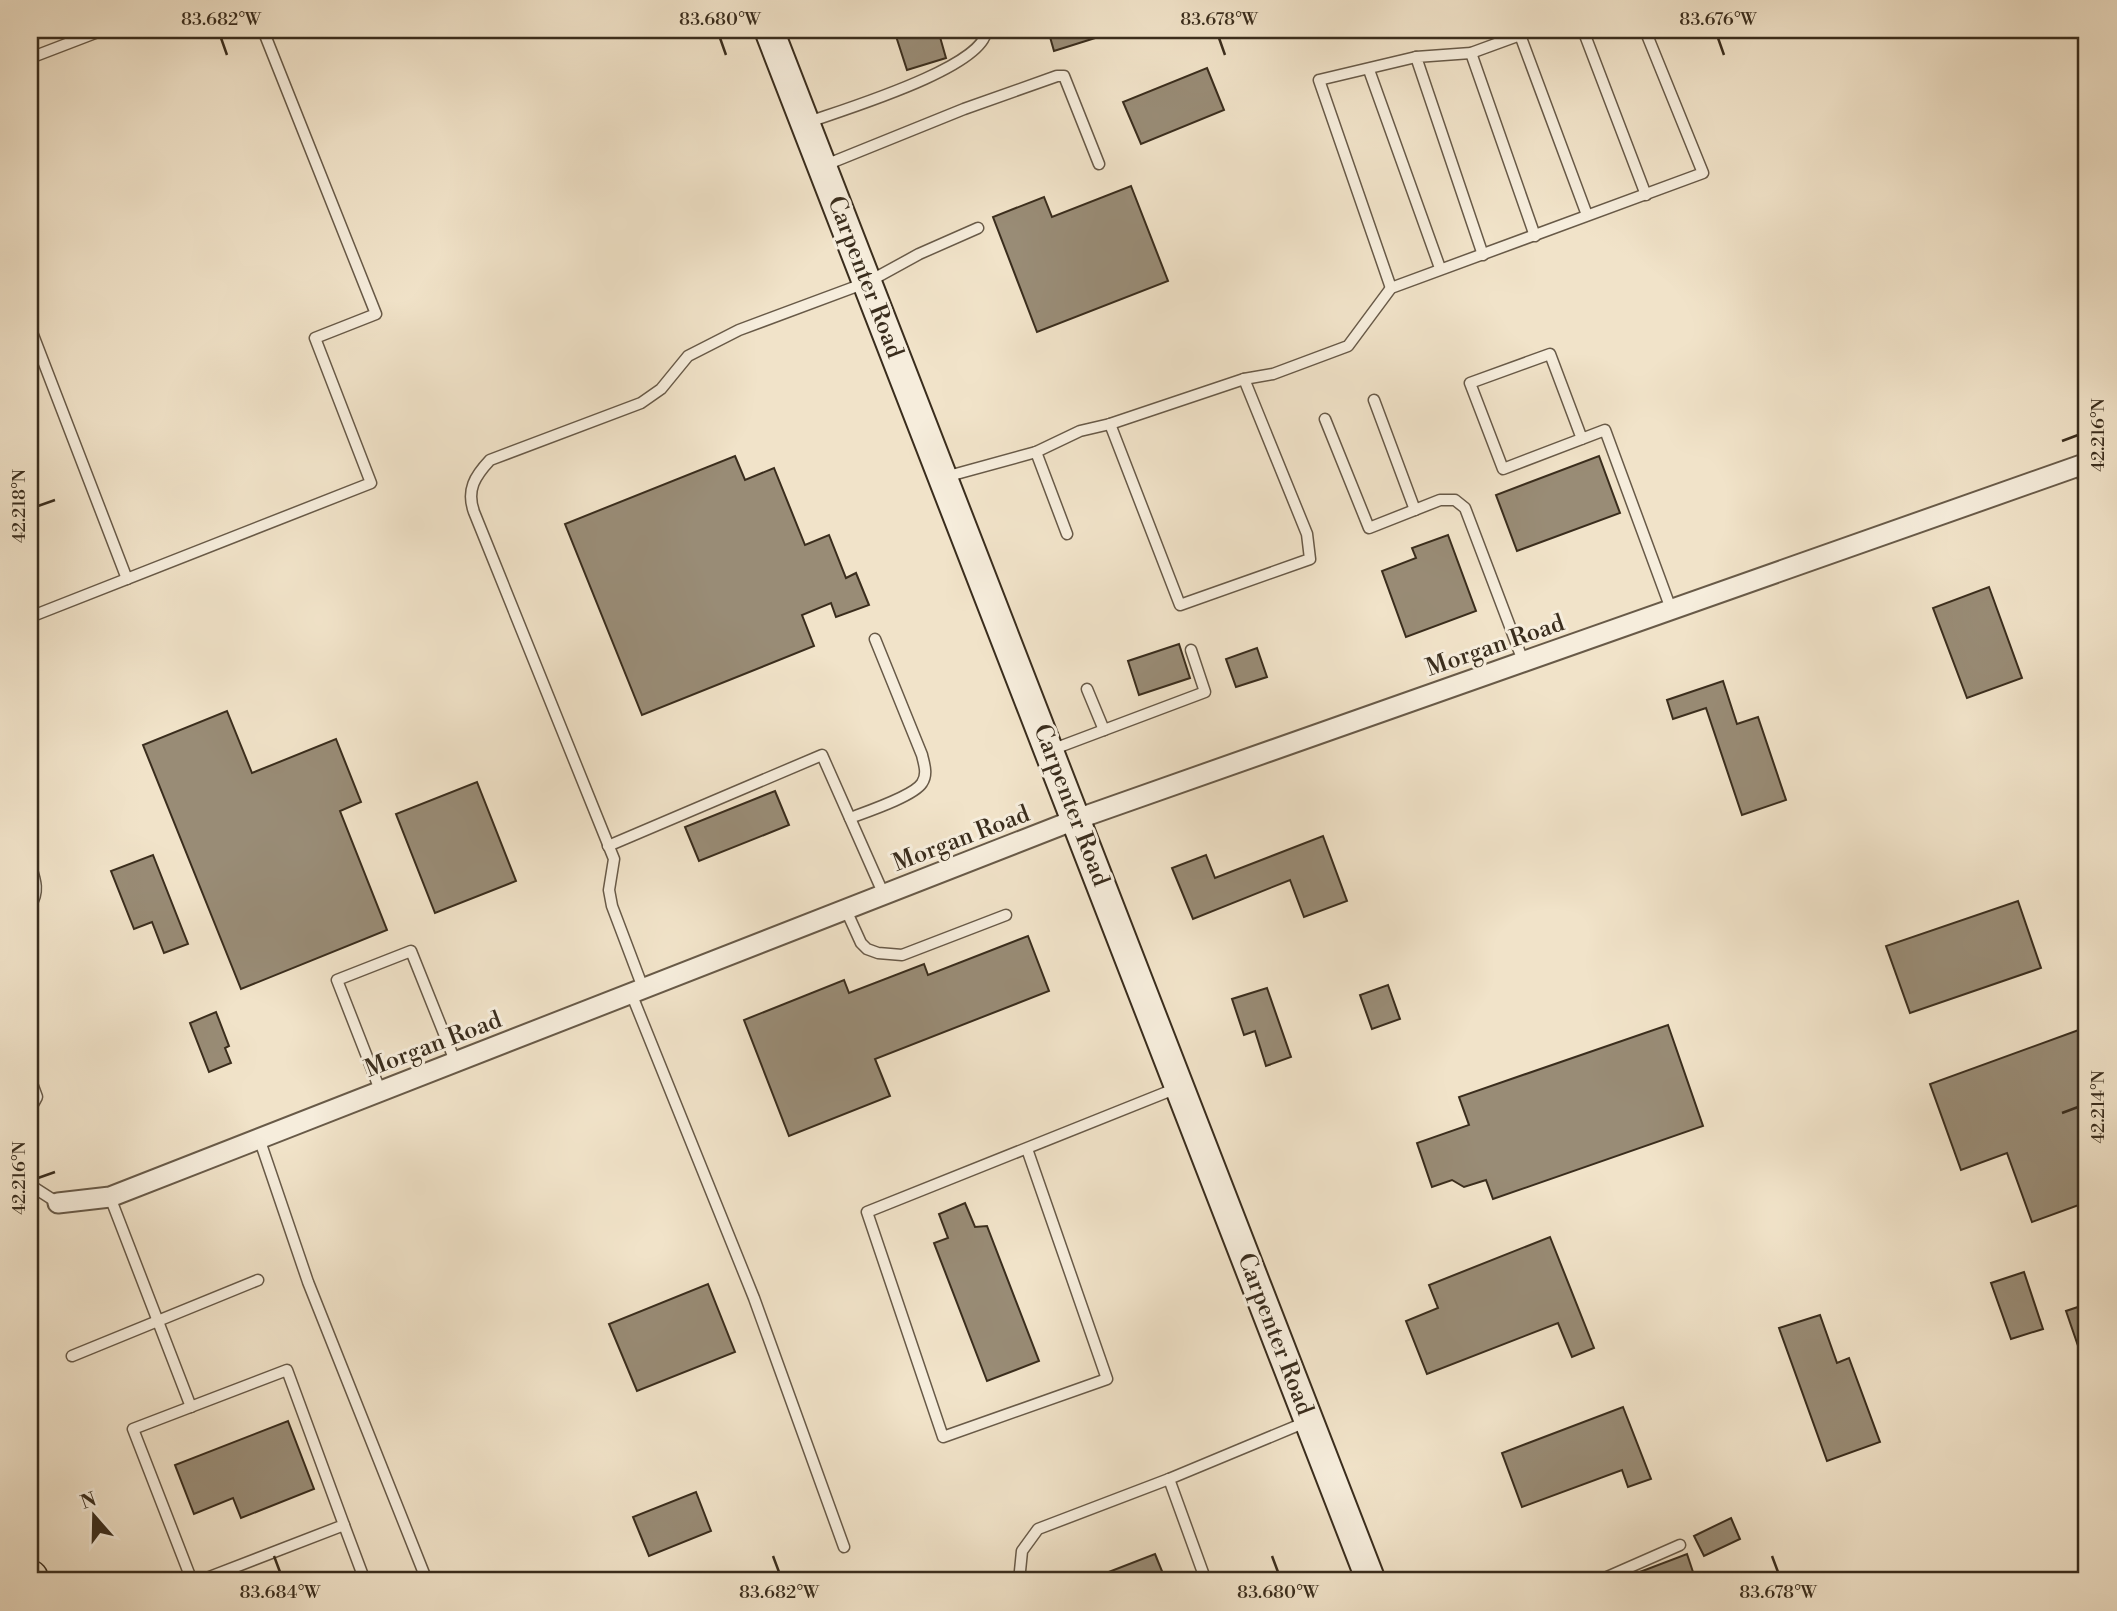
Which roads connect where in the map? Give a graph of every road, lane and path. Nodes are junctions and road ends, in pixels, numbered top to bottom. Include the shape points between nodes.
1 (103, 30) edge
2 (263, 30) edge
3 (769, 30) edge
4 (986, 30) edge
5 (1534, 30) edge
6 (1583, 30) edge
7 (1646, 30) edge
8 (1520, 35) junction
9 (1471, 53) junction
10 (1416, 57) junction
11 (30, 58) edge
12 (1369, 70) junction
13 (806, 123) junction
14 (1099, 164) dead end
15 (822, 166) junction
16 (1646, 195) junction
17 (1587, 215) junction
18 (978, 229) dead end
19 (1535, 236) junction
20 (1483, 255) junction
21 (1440, 268) junction
22 (868, 282) junction
23 (1391, 288) junction
24 (30, 327) edge
25 (1244, 379) junction
26 (1374, 400) dead end
27 (1325, 419) dead end
28 (1110, 424) junction
29 (1582, 439) junction
30 (1036, 452) junction
31 (2083, 465) edge
32 (944, 477) junction
33 (2087, 489) edge
34 (1415, 510) junction
35 (1068, 534) dead end
36 (127, 579) junction
37 (1671, 609) junction
38 (30, 617) edge
39 (876, 639) dead end
40 (1191, 650) dead end
41 (1523, 661) junction
42 (1087, 689) dead end
43 (1104, 730) junction
44 (1051, 751) junction
45 (850, 818) junction
46 (1077, 819) junction
47 (608, 846) junction
48 (30, 864) edge
49 (884, 895) junction
50 (30, 906) edge
51 (846, 910) junction
52 (1006, 915) dead end
53 (637, 991) junction
54 (455, 1061) junction
55 (30, 1078) edge
56 (1180, 1086) junction
57 (380, 1090) junction
58 (30, 1110) edge
59 (258, 1138) junction
60 (1027, 1149) junction
61 (30, 1185) edge
62 (110, 1197) junction
63 (58, 1203) joint
64 (258, 1280) dead end
65 (158, 1321) junction
66 (72, 1356) dead end
67 (191, 1407) junction
68 (1309, 1420) junction
69 (1169, 1479) junction
70 (344, 1525) junction
71 (1680, 1545) dead end
72 (844, 1547) dead end
73 (192, 1581) edge
74 (199, 1581) edge
75 (365, 1581) edge
76 (427, 1581) edge
77 (1019, 1581) edge
78 (1206, 1581) edge
79 (1371, 1581) edge
80 (1598, 1581) edge

1 - 11 lane
2 - 36 lane via 376,314 315,338 371,483
3 - 13 main road, Carpenter Road
4 - 13 lane via 985,40 974,51 938,75
5 - 8 lane
6 - 16 lane
7 - 16 lane via 1703,173
8 - 9 lane
8 - 17 lane
9 - 10 lane
9 - 19 lane
10 - 12 lane
10 - 20 lane
12 - 21 lane
12 - 23 lane via 1319,80
13 - 15 main road, Carpenter Road
14 - 15 lane via 1064,76 1057,76
15 - 22 main road, Carpenter Road
16 - 17 lane
17 - 19 lane
18 - 22 lane
19 - 20 lane
20 - 21 lane
21 - 23 lane
22 - 32 main road, Carpenter Road
22 - 47 lane via 739,330 688,356 661,389 641,403 491,460 475,478 470,502
23 - 25 lane via 1348,346 1273,374
24 - 36 lane
25 - 28 lane
25 - 28 lane via 1307,534 1310,559 1180,605
26 - 34 lane
27 - 34 lane via 1369,528
28 - 30 lane via 1080,431
29 - 29 lane via 1503,468 1470,383 1550,354
29 - 37 lane via 1605,430
30 - 32 lane
30 - 35 lane
31 - 33 lane
31 - 37 street, Morgan Road
32 - 44 main road, Carpenter Road
34 - 41 lane via 1440,500 1455,500 1465,508
36 - 38 lane
37 - 41 street, Morgan Road
39 - 45 lane via 922,755 925,777 921,786
40 - 43 lane via 1205,692
41 - 46 street, Morgan Road
42 - 43 lane
43 - 44 lane
44 - 46 main road, Carpenter Road
45 - 47 lane via 822,755
45 - 49 lane
46 - 49 street, Morgan Road
46 - 56 main road, Carpenter Road
47 - 53 lane via 614,859 609,890 612,906
48 - 50 lane via 36,880
49 - 51 street, Morgan Road
51 - 52 lane via 867,949 902,955
51 - 53 street, Morgan Road
53 - 54 street, Morgan Road
53 - 72 lane
54 - 57 street, Morgan Road
54 - 57 lane via 411,951 337,980
55 - 58 lane via 37,1097
56 - 60 lane
56 - 68 main road, Carpenter Road
57 - 59 street, Morgan Road
59 - 62 street, Morgan Road
59 - 76 lane via 308,1282
60 - 60 lane via 867,1212 943,1437 1107,1379
61 - 63 lane
62 - 63 street, Morgan Road
62 - 65 lane
64 - 65 lane
65 - 66 lane
65 - 67 lane
67 - 70 lane via 287,1370
67 - 73 lane via 133,1429
68 - 69 lane
68 - 79 main road, Carpenter Road
69 - 77 lane via 1038,1529 1022,1551
69 - 78 lane
70 - 74 lane
70 - 75 lane
71 - 80 lane

